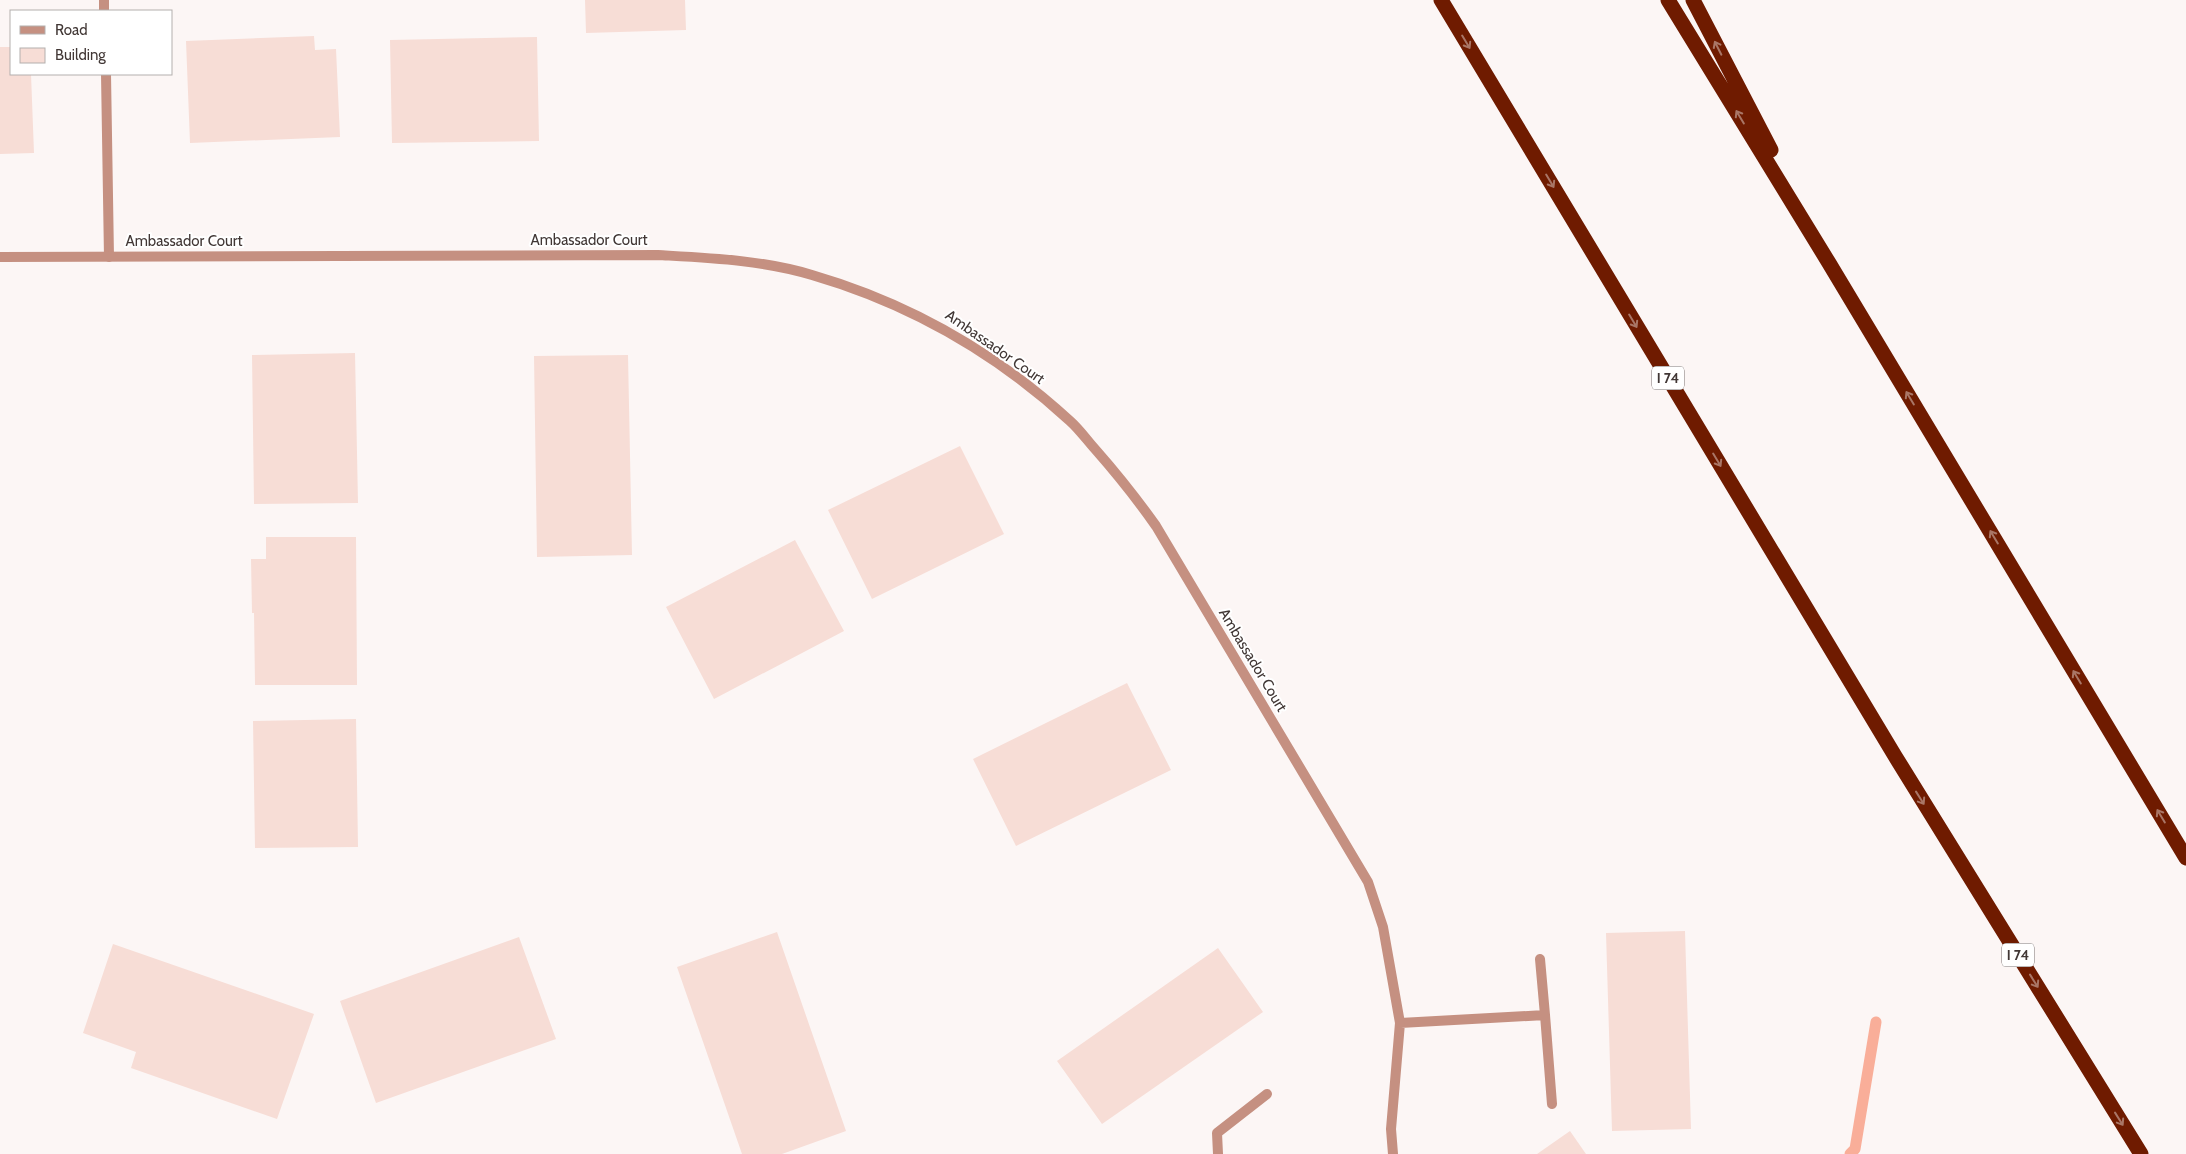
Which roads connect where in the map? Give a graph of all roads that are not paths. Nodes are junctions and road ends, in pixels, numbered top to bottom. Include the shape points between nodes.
1 (1441, 0) edge
2 (1668, 0) edge
3 (1693, 0) edge
4 (106, 75) edge
5 (0, 257) edge
6 (109, 257) junction
7 (1829, 263) junction
8 (2186, 858) edge
9 (1540, 959) dead end
10 (1545, 1015) junction
11 (1400, 1023) junction
12 (1267, 1094) dead end
13 (1552, 1104) dead end
14 (1218, 1154) edge
15 (1392, 1154) edge
16 (2141, 1154) edge

1 -> 16 highway, I 74 via 1895,756
7 -> 2 highway
7 -> 3 highway
4 - 6 street
5 - 6 street, Ambassador Court
6 - 11 street, Ambassador Court via 658,254 737,260 811,274 884,299 947,330 1010,372 1070,421 1131,491 1156,526 1368,882 1383,928
8 -> 7 highway
9 - 10 street
10 - 11 street
10 - 13 street
11 - 15 street, Ambassador Court via 1391,1129
12 - 14 street via 1217,1133

